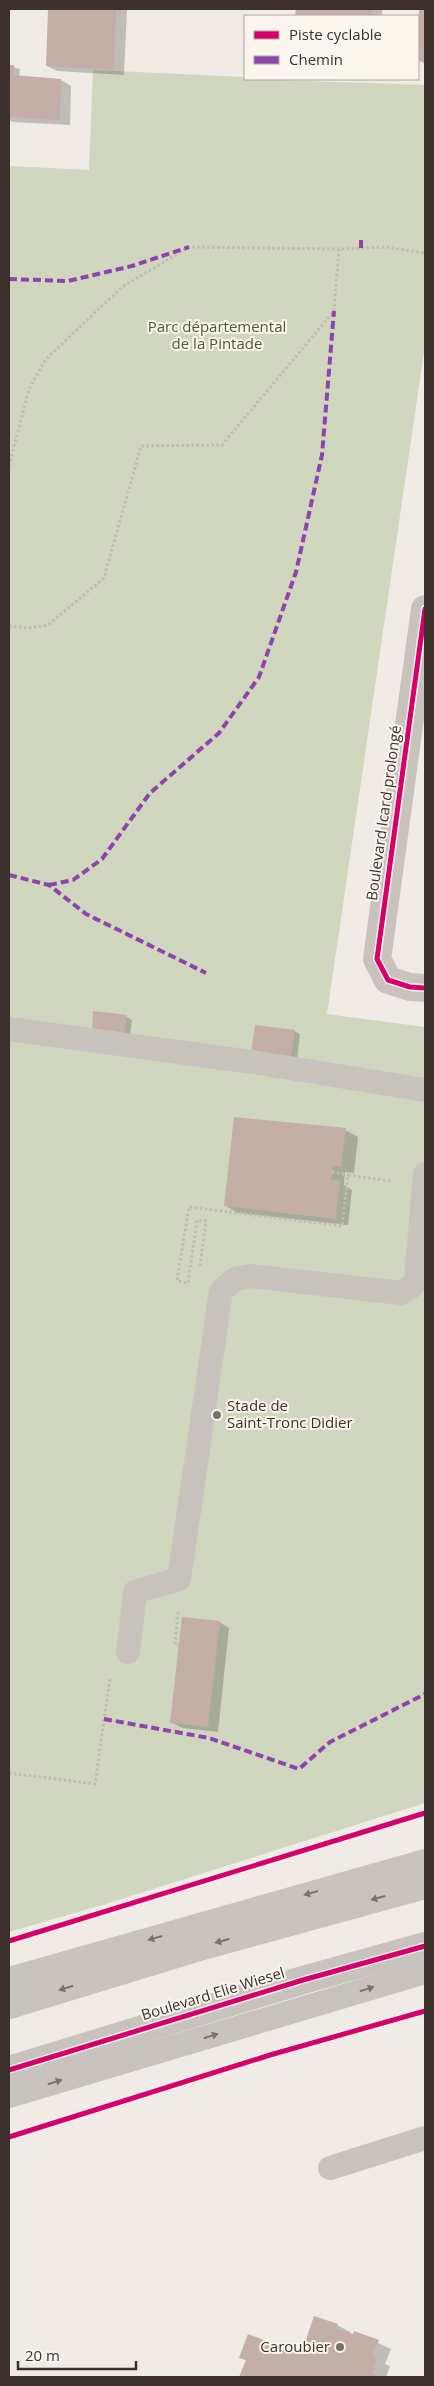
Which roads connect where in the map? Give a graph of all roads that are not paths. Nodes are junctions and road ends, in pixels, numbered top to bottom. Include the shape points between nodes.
1 (425, 609) edge
2 (418, 711) edge
3 (425, 988) edge
4 (9, 1029) edge
5 (425, 1090) edge
6 (425, 1179) edge
7 (128, 1652) road end
8 (425, 1861) edge
9 (425, 1885) edge
10 (425, 1946) edge
11 (425, 1972) edge
12 (9, 1979) edge
13 (9, 2005) edge
14 (9, 2070) edge
15 (9, 2096) edge
16 (425, 2138) edge
17 (330, 2168) dead end

1 - 2 street, Boulevard Icard prolongé
2 - 3 street, Boulevard Icard prolongé via 377,959 388,980
4 - 5 lane via 259,1062
6 - 7 lane via 416,1279 411,1287 400,1293 251,1276 235,1279 221,1291 179,1579 135,1592
8 -> 12 lane
9 -> 13 street via 199,1947
10 - 14 street, Boulevard Elie Wiesel
15 -> 11 lane
16 - 17 lane

